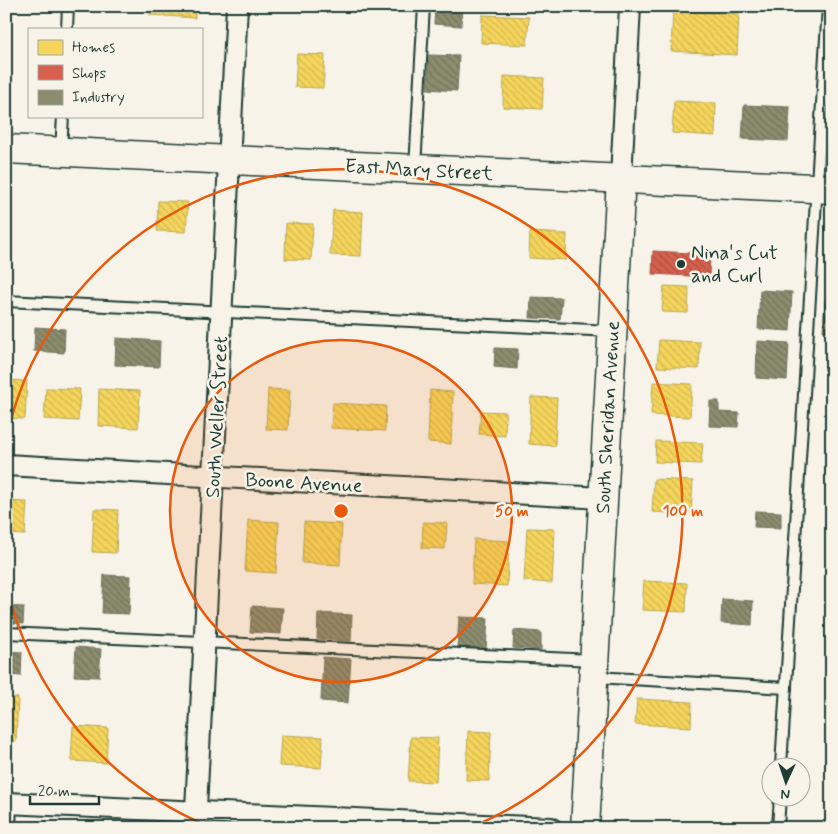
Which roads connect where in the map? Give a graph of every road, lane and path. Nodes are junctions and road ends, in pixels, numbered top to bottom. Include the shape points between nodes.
1 (68, 6) edge
2 (237, 6) edge
3 (424, 6) edge
4 (630, 6) edge
5 (828, 6) edge
6 (67, 28) edge
7 (63, 118) edge
8 (6, 149) edge
9 (61, 151) junction
10 (229, 160) junction
11 (414, 169) junction
12 (621, 178) junction
13 (824, 188) edge
14 (6, 301) edge
15 (222, 312) junction
16 (612, 331) junction
17 (6, 465) edge
18 (213, 476) junction
19 (603, 498) junction
20 (6, 633) edge
21 (205, 641) junction
22 (593, 668) junction
23 (786, 688) junction
24 (782, 756) edge
25 (9, 803) edge
26 (779, 806) edge
27 (195, 820) edge
28 (10, 828) edge
29 (551, 828) edge
30 (584, 828) edge
31 (778, 828) edge

1 - 6 lane
2 - 10 street, South Weller Street
3 - 11 lane
4 - 12 street, South Sheridan Avenue
5 - 13 lane
7 - 9 lane
8 - 9 main road, East Mary Street
9 - 10 main road, East Mary Street
10 - 11 main road, East Mary Street
10 - 15 street, South Weller Street
11 - 12 main road, East Mary Street
12 - 13 main road, East Mary Street
12 - 16 main road, South Sheridan Avenue
13 - 23 lane
14 - 15 lane
15 - 16 lane
15 - 18 street, South Weller Street
16 - 19 main road, South Sheridan Avenue
17 - 18 street, Boone Avenue
18 - 19 street, Boone Avenue
18 - 21 street, South Weller Street
19 - 22 main road, South Sheridan Avenue
20 - 21 lane
21 - 22 lane
21 - 27 street, South Weller Street
22 - 23 lane
22 - 30 main road, South Sheridan Avenue
23 - 24 lane
25 - 27 street
25 - 28 lane
26 - 31 lane
27 - 29 street

